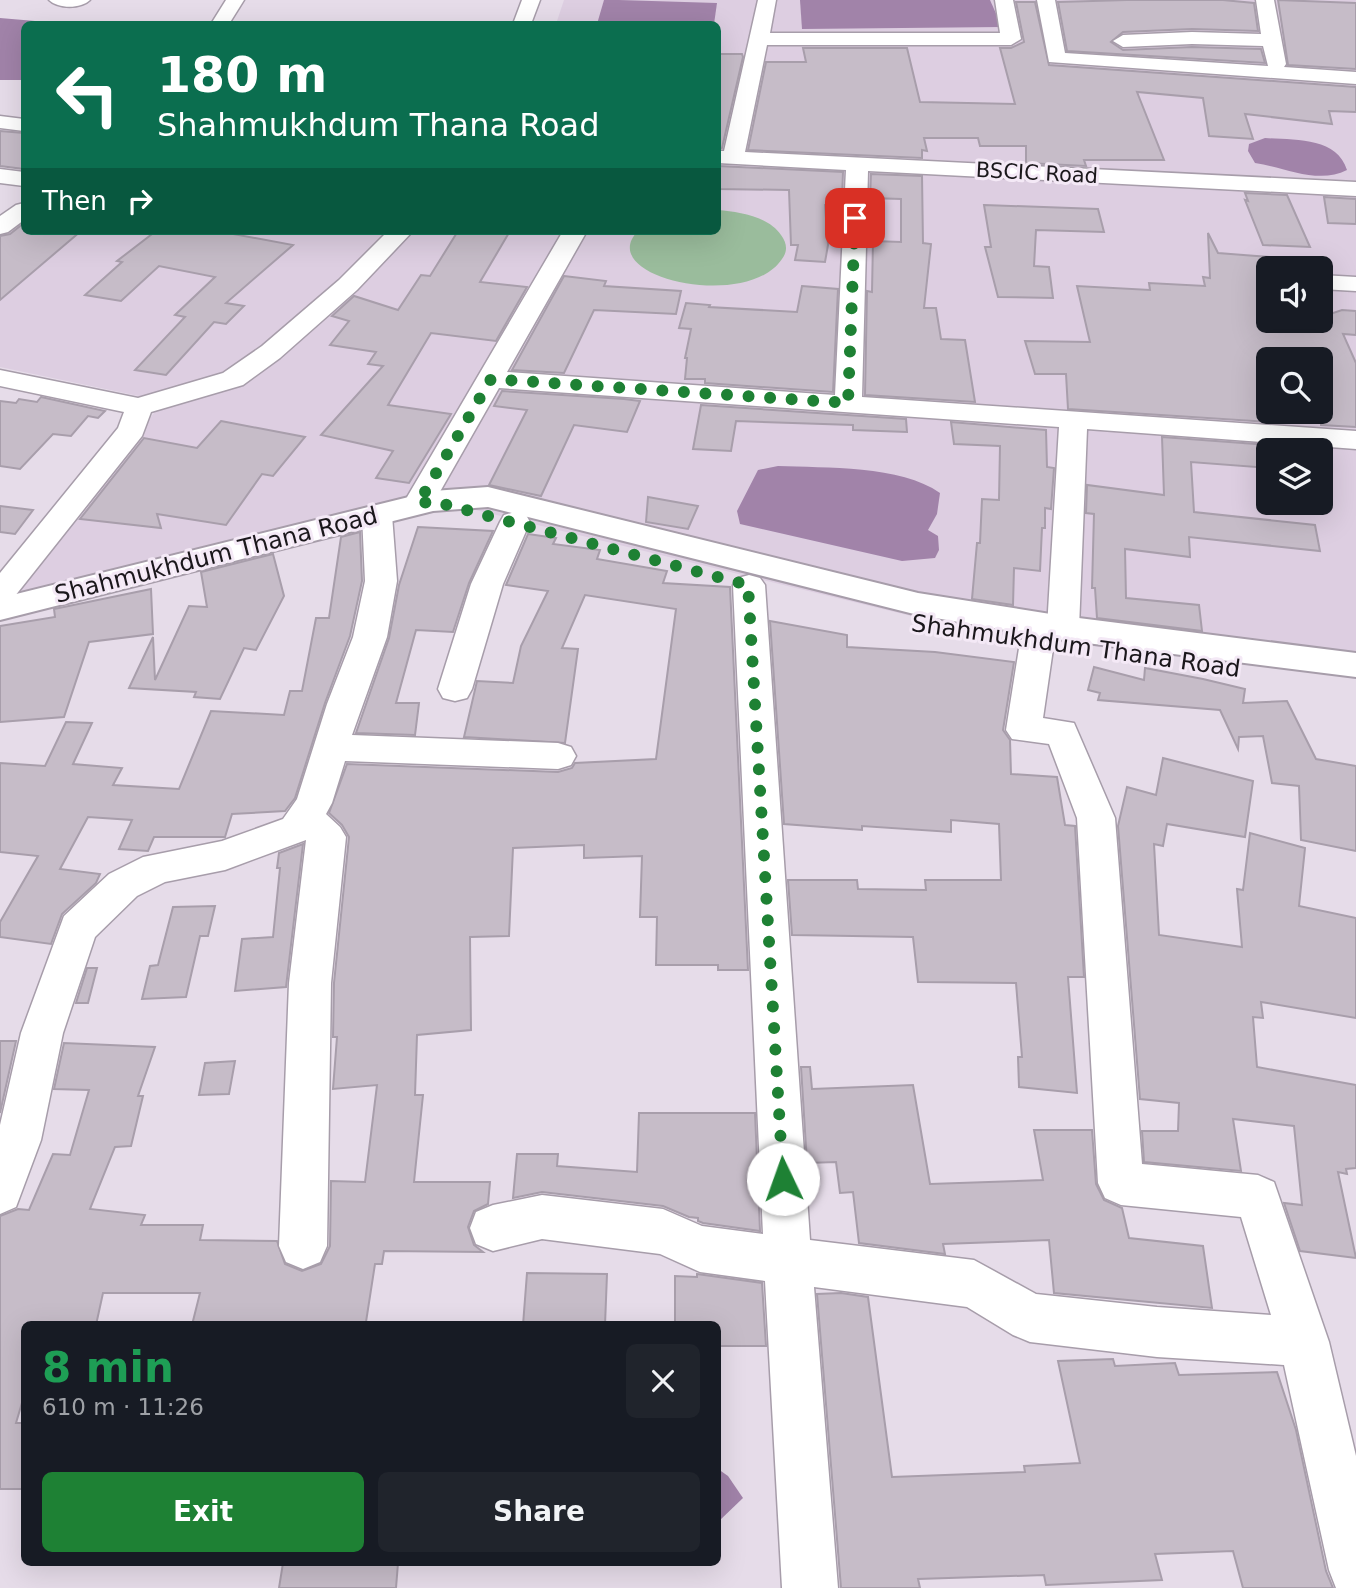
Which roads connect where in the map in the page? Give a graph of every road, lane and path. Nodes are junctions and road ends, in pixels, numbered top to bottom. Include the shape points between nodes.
1 (58, 0) edge
2 (81, 0) edge
3 (235, 0) edge
4 (531, 0) edge
5 (767, 0) edge
6 (1004, 0) edge
7 (1046, 0) edge
8 (1265, 0) edge
9 (222, 21) edge
10 (523, 21) edge
11 (759, 39) junction
12 (1272, 40) junction
13 (1103, 42) dead end
14 (1278, 72) junction
15 (1356, 78) edge
16 (0, 122) edge
17 (21, 125) edge
18 (725, 158) edge
19 (857, 165) junction
20 (0, 176) edge
21 (21, 179) edge
22 (1356, 188) edge
23 (21, 212) edge
24 (0, 227) edge
25 (397, 235) edge
26 (573, 235) edge
27 (1333, 283) edge
28 (1356, 284) edge
29 (0, 378) edge
30 (491, 379) junction
31 (848, 403) junction
32 (139, 407) junction
33 (1073, 421) junction
34 (1356, 440) edge
35 (425, 503) junction
36 (377, 515) junction
37 (515, 522) junction
38 (748, 585) junction
39 (0, 594) edge
40 (0, 609) edge
41 (1050, 635) junction
42 (1356, 665) edge
43 (1356, 682) edge
44 (455, 689) dead end
45 (331, 747) junction
46 (558, 756) dead end
47 (304, 817) junction
48 (9, 1140) edge
49 (0, 1192) edge
50 (494, 1228) dead end
51 (303, 1246) dead end
52 (788, 1260) junction
53 (1304, 1342) junction
54 (1356, 1570) edge
55 (810, 1588) edge

1 - 2 street
3 - 9 street
4 - 10 street
5 - 11 street
6 - 11 street via 1011,39
7 - 14 street via 1056,58
8 - 12 street
11 - 18 street
12 - 13 street
12 - 14 street
14 - 15 street
16 - 17 street
18 - 19 street, BSCIC Road
19 - 22 street, BSCIC Road
19 - 31 street
20 - 21 street
23 - 24 street
25 - 32 street via 348,285 233,380
26 - 30 street
27 - 28 street
29 - 32 street
30 - 31 street
30 - 35 street
31 - 33 street
32 - 39 street via 132,430
33 - 34 street
33 - 41 street
35 - 36 main road, Shahmukhdum Thana Road
35 - 37 main road, Shahmukhdum Thana Road
35 - 41 main road, Shahmukhdum Thana Road via 471,496 504,499
36 - 40 main road, Shahmukhdum Thana Road
36 - 45 street via 381,581 370,637
37 - 38 main road, Shahmukhdum Thana Road
37 - 44 street via 487,584
38 - 41 main road, Shahmukhdum Thana Road via 973,636
38 - 52 street
41 - 42 main road, Shahmukhdum Thana Road
41 - 43 main road, Shahmukhdum Thana Road
41 - 53 street via 1024,730 1062,732 1096,818 1121,1183 1258,1197
45 - 46 street
45 - 47 street via 314,803
47 - 48 street via 296,829 225,855 158,867 123,885 78,928
47 - 51 street via 327,837 310,983
48 - 49 street
50 - 52 street via 542,1217 663,1233 700,1249
52 - 53 street via 974,1284 1030,1318
52 - 55 street
53 - 54 street

